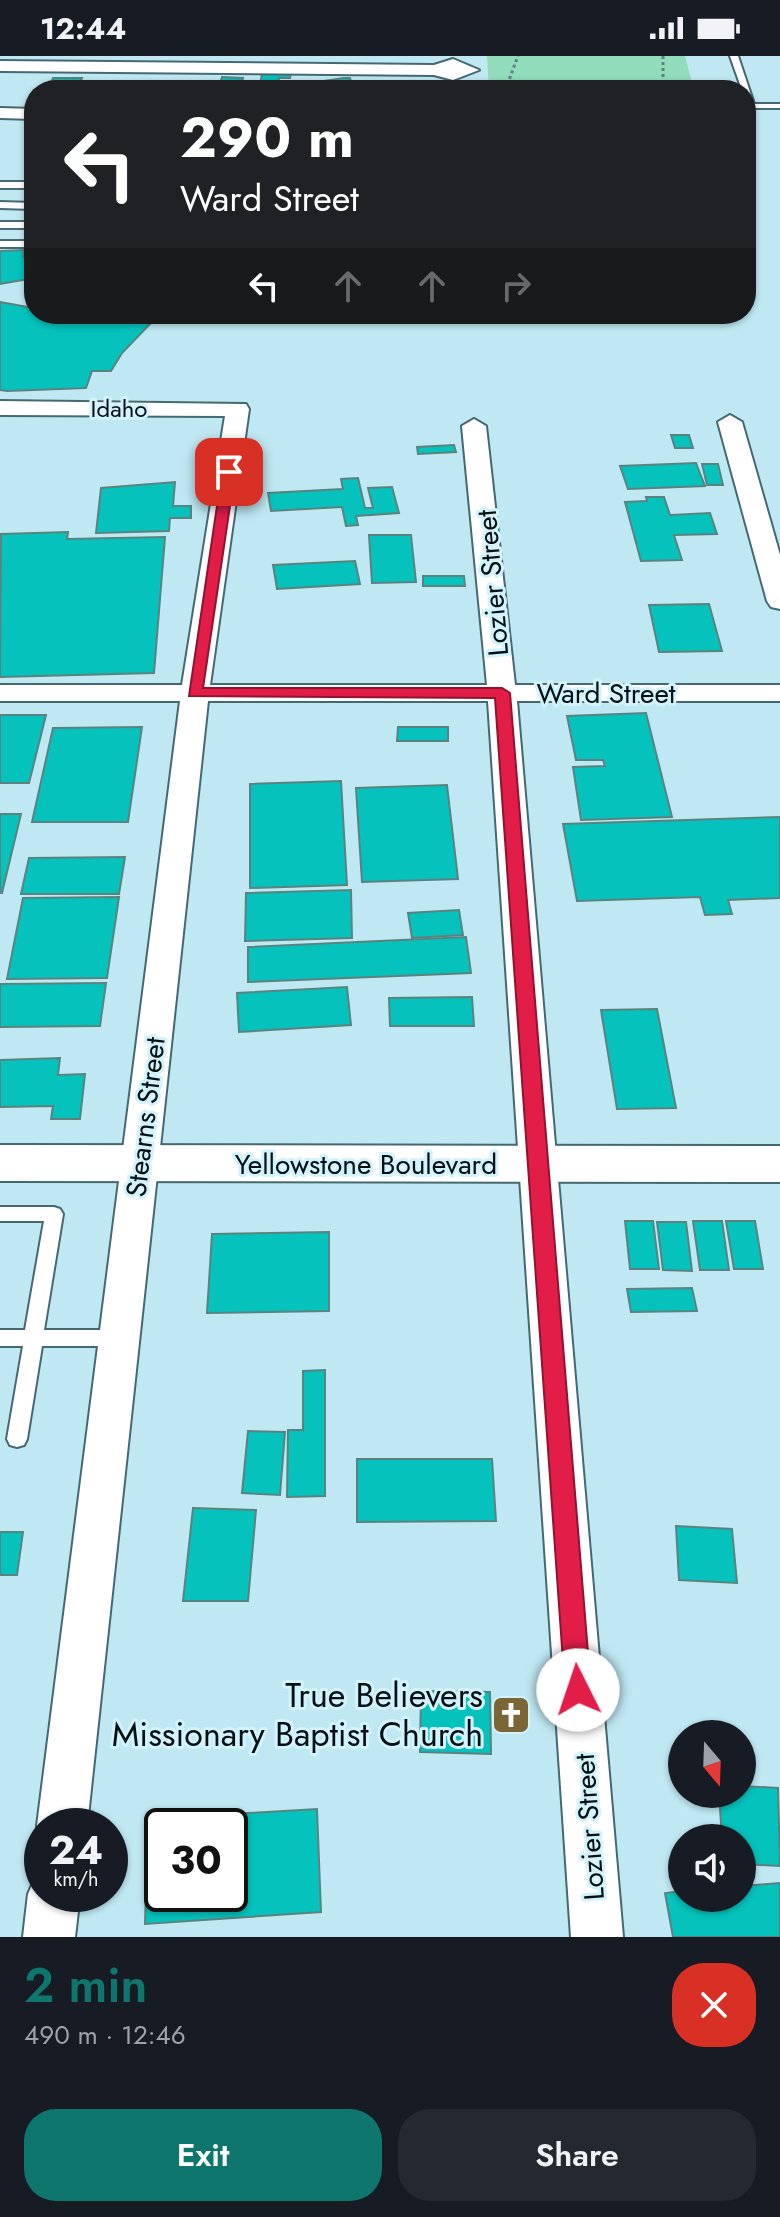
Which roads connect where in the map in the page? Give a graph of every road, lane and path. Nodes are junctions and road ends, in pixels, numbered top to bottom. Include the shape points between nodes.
1 (518, 56) edge
2 (663, 56) edge
3 (734, 56) edge
4 (0, 66) edge
5 (435, 70) dead end
6 (509, 80) edge
7 (663, 80) edge
8 (742, 80) edge
9 (756, 106) edge
10 (780, 106) edge
11 (0, 113) edge
12 (24, 114) edge
13 (4, 185) edge
14 (0, 205) edge
15 (24, 206) edge
16 (0, 225) edge
17 (24, 225) edge
18 (0, 244) edge
19 (24, 244) edge
20 (0, 408) edge
21 (238, 409) joint
22 (730, 422) dead end
23 (474, 426) dead end
24 (780, 601) edge
25 (0, 693) edge
26 (195, 693) junction
27 (502, 693) junction
28 (780, 693) edge
29 (0, 1163) edge
30 (139, 1163) junction
31 (537, 1164) junction
32 (780, 1164) edge
33 (0, 1214) edge
34 (0, 1338) edge
35 (33, 1338) junction
36 (119, 1338) junction
37 (17, 1439) dead end
38 (64, 1808) edge
39 (52, 1912) edge
40 (49, 1937) edge
41 (597, 1937) edge

1 - 6 path
2 - 7 path
3 - 8 lane
4 - 5 street
9 - 10 lane
11 - 12 street
13 - 14 lane
14 - 15 lane
16 - 17 lane
18 - 19 lane
20 - 21 street, Idaho
21 - 26 street, Stearns Street
22 - 24 street
23 - 27 street, Lozier Street
25 - 26 street, Ward Street
26 - 27 street, Ward Street
26 - 30 street, Stearns Street
27 - 28 street, Ward Street
27 - 31 street, Lozier Street
29 - 30 street, Yellowstone Boulevard
30 - 31 street, Yellowstone Boulevard
30 - 36 street, Stearns Street
31 - 32 street, Yellowstone Boulevard
31 - 41 street, Lozier Street
33 - 35 lane via 54,1214
34 - 35 lane
35 - 36 lane
35 - 37 lane
36 - 38 street, Stearns Street
39 - 40 street

